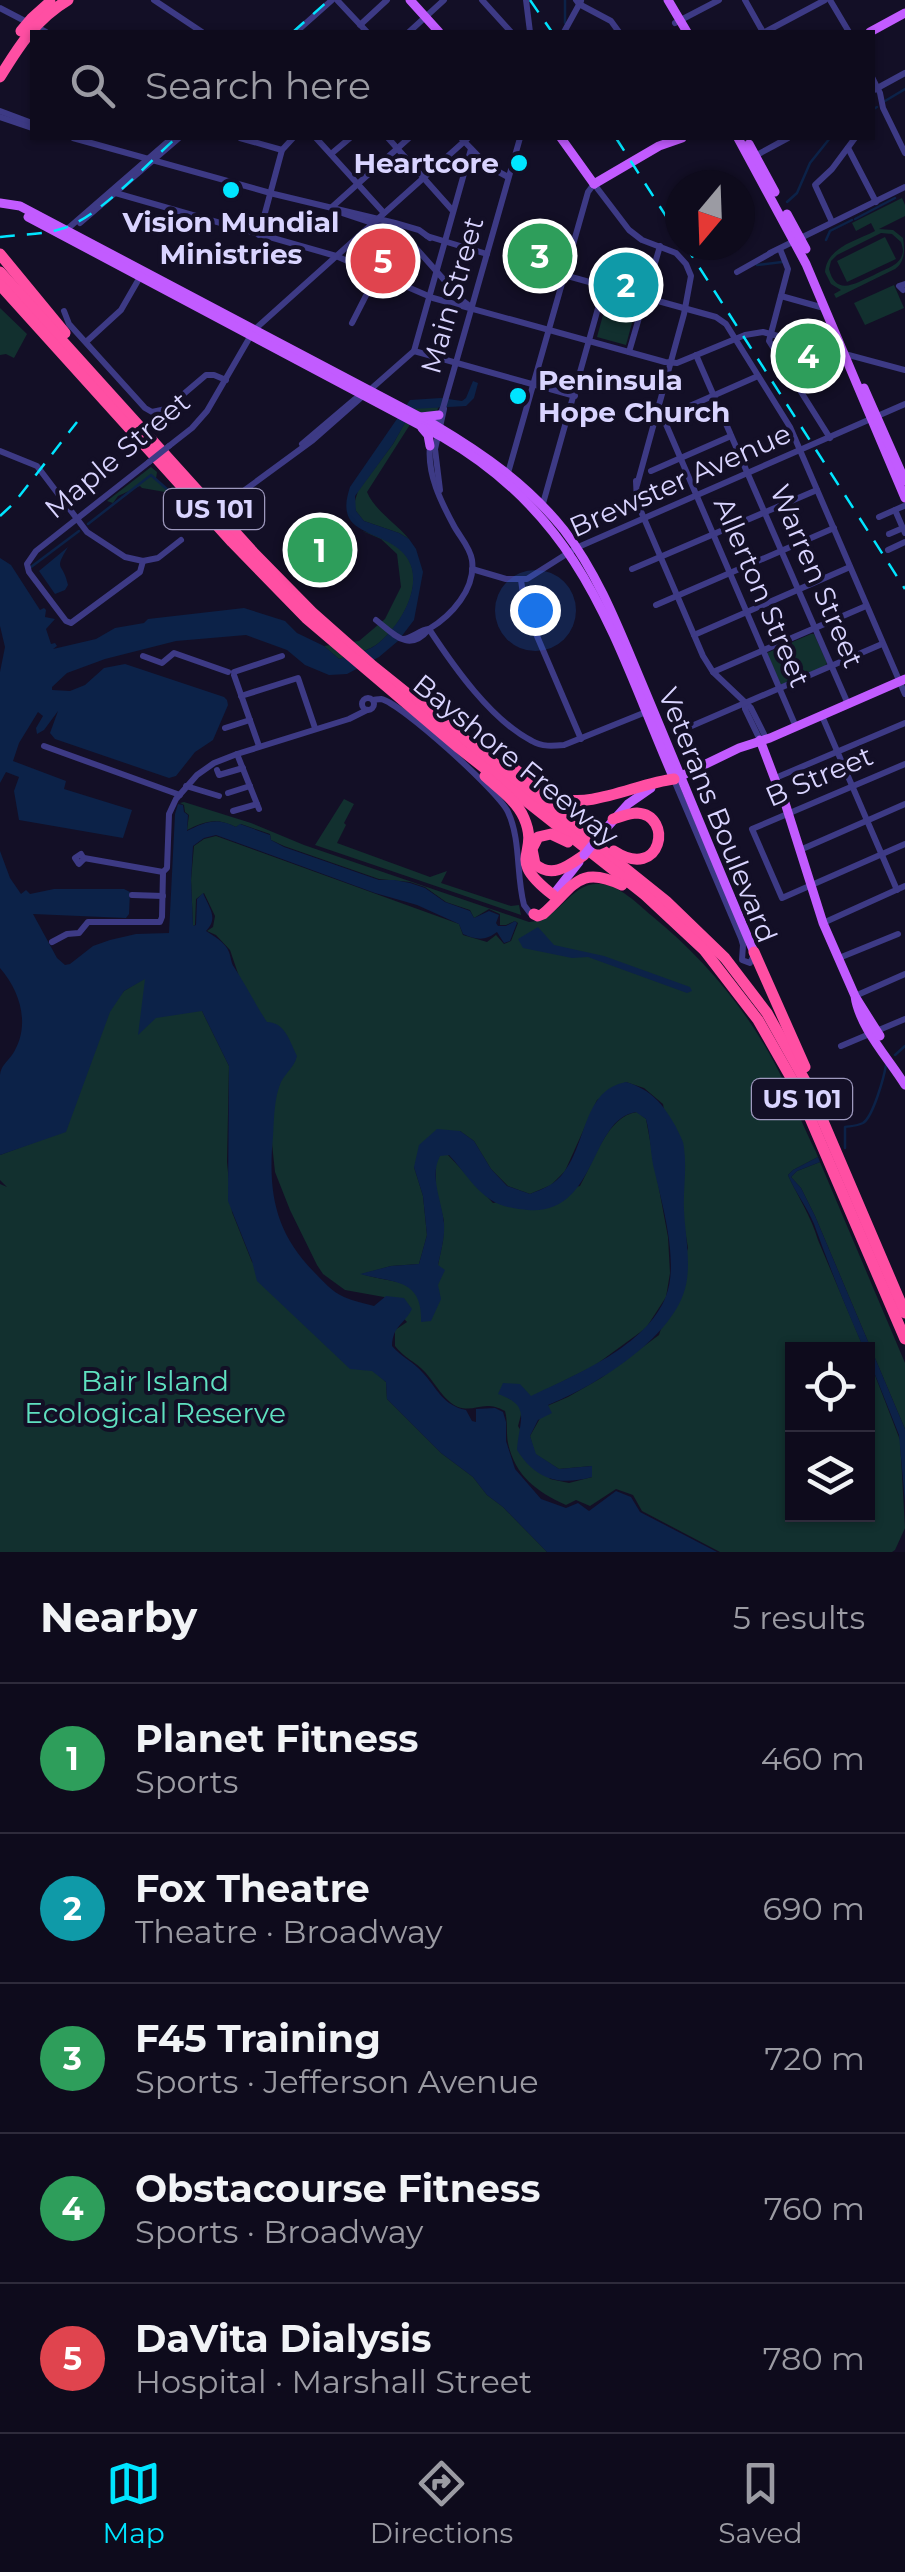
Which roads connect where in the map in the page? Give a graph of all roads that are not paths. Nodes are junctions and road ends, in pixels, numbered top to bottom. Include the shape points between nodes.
1 (53, 0) edge
2 (68, 0) edge
3 (154, 0) edge
4 (332, 0) edge
5 (387, 0) edge
6 (410, 0) edge
7 (444, 0) edge
8 (482, 0) edge
9 (526, 0) edge
10 (665, 0) edge
11 (719, 0) edge
12 (745, 0) edge
13 (828, 0) edge
14 (579, 1) edge
15 (0, 8) edge
16 (905, 14) edge
17 (426, 18) junction
18 (360, 25) junction
19 (36, 27) edge
20 (680, 27) edge
21 (565, 29) edge
22 (199, 30) edge
23 (295, 30) edge
24 (365, 30) edge
25 (411, 30) edge
26 (437, 30) edge
27 (509, 30) edge
28 (530, 30) edge
29 (616, 30) edge
30 (763, 30) edge
31 (768, 30) edge
32 (847, 30) edge
33 (874, 30) edge
34 (30, 33) edge
35 (30, 35) edge
36 (0, 64) edge
37 (905, 72) edge
38 (0, 77) edge
39 (875, 89) edge
40 (882, 108) junction
41 (0, 114) edge
42 (875, 115) edge
43 (30, 125) edge
44 (81, 140) edge
45 (174, 140) edge
46 (247, 140) edge
47 (290, 140) edge
48 (318, 140) edge
49 (348, 140) edge
50 (390, 140) edge
51 (406, 140) edge
52 (463, 140) edge
53 (465, 140) edge
54 (519, 140) edge
55 (562, 140) edge
56 (676, 140) edge
57 (742, 140) edge
58 (743, 140) edge
59 (784, 140) edge
60 (854, 140) edge
61 (397, 148) junction
62 (848, 148) junction
63 (471, 149) junction
64 (282, 150) junction
65 (905, 153) edge
66 (331, 154) junction
67 (755, 156) junction
68 (152, 159) junction
69 (423, 176) junction
70 (508, 178) junction
71 (358, 184) junction
72 (594, 184) junction
73 (905, 187) edge
74 (117, 191) junction
75 (271, 193) junction
76 (876, 202) junction
77 (0, 205) edge
78 (330, 208) junction
79 (452, 211) junction
80 (377, 219) junction
81 (80, 220) junction
82 (832, 222) junction
83 (395, 228) junction
84 (62, 231) junction
85 (420, 234) junction
86 (259, 235) junction
87 (430, 238) junction
88 (81, 239) junction
89 (798, 239) junction
90 (444, 241) junction
91 (413, 246) junction
92 (660, 246) junction
93 (780, 250) junction
94 (770, 253) junction
95 (487, 254) junction
96 (336, 256) junction
97 (0, 257) edge
98 (435, 270) junction
99 (0, 272) edge
100 (737, 272) dead end
101 (141, 274) junction
102 (377, 274) junction
103 (564, 275) junction
104 (0, 285) edge
105 (604, 287) junction
106 (0, 294) edge
107 (428, 296) junction
108 (781, 296) junction
109 (644, 298) junction
110 (471, 307) junction
111 (825, 308) junction
112 (685, 309) junction
113 (64, 311) dead end
114 (352, 323) dead end
115 (549, 330) junction
116 (771, 332) junction
117 (252, 333) junction
118 (735, 339) junction
119 (590, 341) junction
120 (86, 342) junction
121 (414, 351) junction
122 (629, 352) junction
123 (847, 353) junction
124 (696, 355) junction
125 (456, 362) junction
126 (670, 363) junction
127 (905, 370) edge
128 (758, 376) junction
129 (226, 380) junction
130 (534, 384) junction
131 (99, 388) junction
132 (366, 393) junction
133 (714, 395) junction
134 (574, 396) junction
135 (905, 404) edge
136 (874, 419) junction
137 (418, 420) junction
138 (438, 424) junction
139 (730, 436) junction
140 (830, 438) junction
141 (453, 443) junction
142 (433, 447) junction
143 (0, 450) edge
144 (801, 451) junction
145 (645, 453) junction
146 (680, 458) junction
147 (645, 471) junction
148 (496, 473) junction
149 (508, 473) junction
150 (748, 473) junction
151 (905, 482) edge
152 (510, 485) junction
153 (636, 485) junction
154 (817, 490) junction
155 (696, 497) junction
156 (234, 498) dead end
157 (905, 498) edge
158 (904, 506) edge
159 (540, 508) junction
160 (895, 510) junction
161 (764, 512) junction
162 (879, 517) dead end
163 (77, 518) junction
164 (644, 519) junction
165 (834, 528) junction
166 (904, 531) edge
167 (712, 534) junction
168 (889, 534) dead end
169 (181, 540) dead end
170 (905, 542) edge
171 (573, 550) junction
172 (782, 550) junction
173 (888, 550) dead end
174 (660, 557) junction
175 (143, 562) junction
176 (850, 566) junction
177 (472, 569) junction
178 (632, 569) dead end
179 (729, 573) junction
180 (521, 580) junction
181 (797, 588) junction
182 (678, 596) junction
183 (656, 605) dead end
184 (866, 606) junction
185 (746, 612) junction
186 (376, 620) dead end
187 (815, 628) junction
188 (429, 630) junction
189 (694, 634) junction
190 (616, 641) junction
191 (882, 644) junction
192 (763, 651) junction
193 (143, 656) dead end
194 (282, 656) dead end
195 (632, 662) junction
196 (832, 667) junction
197 (369, 668) junction
198 (714, 672) junction
199 (232, 673) junction
200 (902, 680) edge
201 (779, 689) junction
202 (905, 694) edge
203 (241, 696) junction
204 (745, 703) junction
205 (848, 704) junction
206 (646, 712) junction
207 (822, 716) junction
208 (656, 718) junction
209 (250, 720) junction
210 (905, 723) edge
211 (446, 724) junction
212 (796, 726) junction
213 (225, 728) dead end
214 (316, 728) junction
215 (687, 728) dead end
216 (581, 739) junction
217 (765, 740) junction
218 (44, 746) dead end
219 (259, 746) junction
220 (459, 748) junction
221 (838, 752) junction
222 (237, 754) junction
223 (905, 764) edge
224 (243, 768) junction
225 (219, 775) dead end
226 (678, 778) junction
227 (780, 782) junction
228 (186, 786) junction
229 (250, 786) junction
230 (852, 786) junction
231 (228, 793) dead end
232 (180, 795) junction
233 (219, 796) dead end
234 (905, 804) edge
235 (551, 808) junction
236 (233, 812) dead end
237 (789, 813) junction
238 (613, 819) junction
239 (867, 820) junction
240 (905, 844) edge
241 (800, 850) junction
242 (882, 854) junction
243 (589, 856) junction
244 (84, 858) dead end
245 (163, 872) junction
246 (811, 885) junction
247 (901, 888) edge
248 (132, 895) dead end
249 (553, 895) junction
250 (644, 895) junction
251 (163, 896) junction
252 (539, 910) junction
253 (824, 923) junction
254 (898, 934) dead end
255 (52, 942) dead end
256 (754, 952) joint
257 (838, 959) junction
258 (905, 974) edge
259 (854, 996) junction
260 (905, 1019) edge
261 (874, 1033) junction
262 (878, 1044) junction
263 (888, 1058) junction
264 (808, 1086) junction
265 (905, 1086) edge
266 (905, 1311) edge
267 (905, 1339) edge

1 - 19 highway
2 - 19 highway
3 - 22 street
4 - 18 street
4 - 23 street
5 - 18 street
6 - 17 main road
7 - 17 street
8 - 27 street
9 - 28 street
10 - 20 main road
11 - 20 street
12 - 30 street
13 - 31 street
13 - 32 street
14 - 21 street
14 - 29 street
15 - 19 street
16 - 33 main road
17 - 25 street
17 - 26 main road
18 - 24 street
34 - 36 highway
35 - 38 highway
37 - 39 street
39 - 40 street
40 - 42 street
40 - 65 street
41 - 43 street
44 - 68 street
45 - 68 street
46 - 64 street
47 - 64 street
48 - 66 street
49 - 66 street
50 - 61 street
51 - 61 street
52 - 69 street, Maple Street
53 - 63 street
54 - 70 street, Main Street
55 - 72 main road
56 - 72 main road
57 - 89 main road
58 - 67 main road
59 - 67 street
60 - 62 street
61 - 69 street
61 - 71 street
62 - 76 street
62 - 82 street via 815,185
63 - 70 street
63 - 79 street
64 - 75 street
66 - 71 street
67 - 89 main road
68 - 74 street
68 - 75 street
69 - 79 street
69 - 80 street, Maple Street
70 - 95 street, Main Street
71 - 78 street
71 - 80 street
72 - 92 street via 624,226
72 - 103 street
73 - 76 street
74 - 81 street
74 - 86 street
75 - 78 street
75 - 86 street
76 - 82 street
77 - 84 main road, Veterans Boulevard via 20,206
78 - 80 street
79 - 90 street
80 - 83 street
80 - 96 street, Maple Street
81 - 84 street
81 - 88 street
82 - 89 street
83 - 85 street
83 - 87 street
83 - 91 street
84 - 88 main road, Veterans Boulevard
84 - 101 main road, Veterans Boulevard
85 - 87 street
85 - 91 street
86 - 96 street
87 - 90 street
88 - 101 main road, Veterans Boulevard
89 - 93 street
89 - 94 street
89 - 111 main road
89 - 123 main road
90 - 95 street
90 - 98 street
91 - 98 street
92 - 109 street
92 - 112 street via 686,264 691,282
93 - 94 street
93 - 108 street via 788,269
94 - 100 street
95 - 110 street, Main Street
96 - 102 street
96 - 117 street, Maple Street
97 - 131 highway via 96,370
98 - 107 street
98 - 110 street
99 - 131 highway, Bayshore Freeway / US 101
101 - 117 main road, Veterans Boulevard
101 - 120 street via 121,310
102 - 107 street
102 - 114 street
103 - 105 street
103 - 115 street
104 - 131 highway, Bayshore Freeway / US 101
105 - 109 street
105 - 119 street
106 - 131 highway
107 - 110 street
107 - 121 street
108 - 111 street
108 - 116 street
109 - 112 street
109 - 122 street
110 - 115 street
110 - 125 street, Main Street
111 - 123 main road
112 - 118 street via 723,321
112 - 126 street
113 - 120 street
115 - 119 street
115 - 130 street
116 - 118 street
116 - 123 street
116 - 140 street via 768,341
117 - 129 street, Maple Street
117 - 132 main road, Veterans Boulevard
118 - 124 street
118 - 128 street
119 - 122 street
119 - 134 street
120 - 129 street via 152,412 166,409 206,375
121 - 125 street
121 - 132 street
122 - 126 street
123 - 127 street
123 - 136 main road
124 - 126 street
124 - 133 street, Warren Street
125 - 130 street
125 - 138 street, Main Street
126 - 145 street
128 - 133 street
128 - 144 street
129 - 163 street, Maple Street, bridge via 203,416
130 - 134 street
130 - 149 street
131 - 197 highway, Bayshore Freeway / US 101
132 - 137 main road, Veterans Boulevard
132 - 156 street
133 - 139 street, Warren Street
133 - 146 street, Allerton Street via 665,419
134 - 159 street
135 - 136 street, Brewster Avenue
136 - 140 street, Brewster Avenue
136 - 151 main road
136 - 157 main road
137 - 138 main road, Veterans Boulevard
137 - 138 main road
137 - 142 main road
138 - 141 main road, Veterans Boulevard
138 - 142 street, Main Street
138 - 149 main road, Veterans Boulevard
139 - 146 street
139 - 150 street, Warren Street
140 - 144 street, Brewster Avenue
141 - 142 main road
141 - 148 main road, Veterans Boulevard
142 - 177 street, Main Street via 431,470
143 - 163 street via 37,466
144 - 150 street, Brewster Avenue
144 - 154 street
145 - 147 street
145 - 153 street
146 - 147 street
146 - 155 street, Allerton Street
147 - 153 street
148 - 149 main road
148 - 152 main road, Veterans Boulevard
149 - 152 main road
149 - 159 main road, Veterans Boulevard
150 - 155 street, Brewster Avenue
150 - 161 street, Warren Street
152 - 159 main road, Veterans Boulevard
153 - 164 street
154 - 161 street
154 - 165 street
155 - 164 street, Brewster Avenue
155 - 167 street, Allerton Street
158 - 160 street
159 - 171 main road, Veterans Boulevard
160 - 162 street
160 - 166 street
161 - 167 street
161 - 172 street, Warren Street
163 - 175 street via 93,537
163 - 175 street, Maple Street via 27,563 67,622 140,572
164 - 171 street, Brewster Avenue
164 - 174 street
165 - 172 street
165 - 176 street
166 - 168 street
167 - 174 street
167 - 179 street, Allerton Street
169 - 175 street, Maple Street
170 - 173 street
171 - 180 street, Brewster Avenue
171 - 190 main road, Veterans Boulevard
171 - 195 main road, Veterans Boulevard via 605,598
172 - 179 street
172 - 181 street, Warren Street
174 - 178 street
174 - 182 street
176 - 181 street
176 - 184 street
177 - 180 street
177 - 188 street via 466,592
179 - 182 street
179 - 185 street, Allerton Street
180 - 216 street via 525,608
181 - 185 street
181 - 187 street, Warren Street
182 - 183 street
182 - 189 street
184 - 187 street
184 - 191 street
185 - 189 street
185 - 192 street, Allerton Street
186 - 188 street via 414,642
187 - 192 street
187 - 196 street, Warren Street
188 - 216 street via 484,702 532,741 551,746
189 - 198 street
190 - 195 main road
190 - 206 main road, Veterans Boulevard
191 - 196 street
191 - 200 street
192 - 198 street
192 - 201 street, Allerton Street
193 - 199 street via 162,664 174,653
194 - 199 street
195 - 208 main road, Veterans Boulevard
196 - 201 street
196 - 205 street, Warren Street
197 - 211 highway, Bayshore Freeway / US 101
197 - 220 highway, Bayshore Freeway / US 101
198 - 204 street
199 - 203 street
200 - 202 street
200 - 205 main road
201 - 204 street
201 - 212 street, Allerton Street
203 - 209 street
203 - 214 street via 298,678
204 - 215 street
204 - 217 street
205 - 207 main road
206 - 208 main road
206 - 216 street
206 - 226 main road, Veterans Boulevard
207 - 212 main road
207 - 221 street
208 - 226 main road, Veterans Boulevard
209 - 213 street
209 - 219 street
210 - 221 street
211 - 226 highway via 566,800 586,802
211 - 235 highway, Bayshore Freeway / US 101
212 - 217 main road
214 - 219 street
214 - 252 street via 387,702 460,760 503,802 514,828 522,899 527,910
217 - 226 main road
217 - 227 main road
218 - 232 street
219 - 222 street
220 - 243 highway, Bayshore Freeway / US 101
220 - 249 highway via 520,810 526,868
221 - 227 street
221 - 230 street
222 - 224 street
222 - 228 street via 208,765
223 - 230 street, B Street
224 - 225 street
224 - 229 street
226 - 238 main road via 639,794
226 - 256 main road, Veterans Boulevard
227 - 237 main road
228 - 232 street
228 - 233 street
229 - 231 street
229 - 236 street via 258,806
230 - 237 street, B Street
230 - 239 street
232 - 245 street via 169,814
234 - 239 street
235 - 238 highway via 627,859 654,852 659,835 650,818 635,813
235 - 264 highway, Bayshore Freeway / US 101 via 711,943 767,1013
237 - 241 main road
237 - 246 street, B Street via 752,830 782,898
238 - 243 main road, bridge
239 - 241 street
239 - 242 street
240 - 242 street
241 - 246 main road
242 - 246 street
242 - 247 street
243 - 243 highway via 548,872 535,864 532,848 551,834
243 - 249 main road
243 - 250 highway, Bayshore Freeway / US 101
244 - 245 street
245 - 251 street
246 - 253 main road
247 - 253 street
248 - 251 street
249 - 252 street
250 - 252 highway via 589,876 538,916
250 - 267 highway, Bayshore Freeway / US 101 via 704,950 779,1054
251 - 255 street via 158,922 88,922 79,933
253 - 257 main road
254 - 257 street
256 - 264 highway via 804,1061
257 - 259 main road
258 - 259 street
259 - 261 main road
260 - 261 street
261 - 262 main road
261 - 262 street via 845,1044
261 - 263 main road
262 - 263 main road
263 - 265 main road
264 - 266 highway, Bayshore Freeway / US 101

